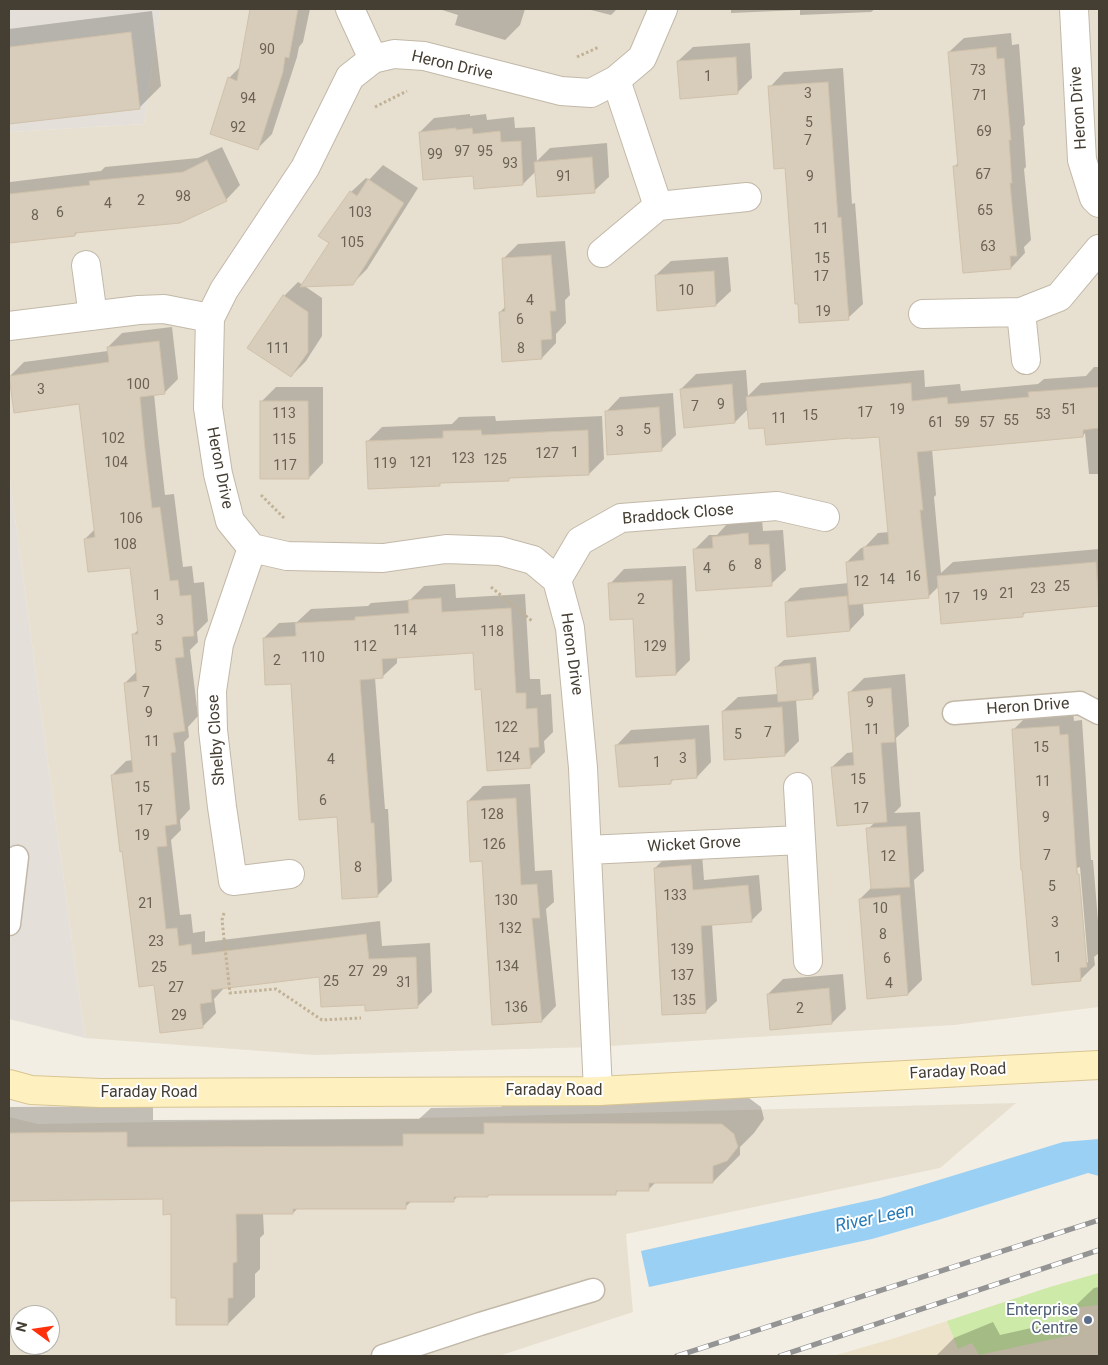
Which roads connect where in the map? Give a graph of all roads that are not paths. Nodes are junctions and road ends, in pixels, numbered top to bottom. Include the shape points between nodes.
1 (350, 9) edge
2 (663, 9) edge
3 (1074, 9) edge
4 (373, 59) junction
5 (616, 80) junction
6 (747, 197) dead end
7 (1099, 203) edge
8 (658, 206) junction
9 (1099, 249) edge
10 (602, 253) dead end
11 (86, 265) dead end
12 (1021, 312) junction
13 (923, 314) dead end
14 (93, 316) junction
15 (210, 318) junction
16 (9, 326) edge
17 (1026, 360) dead end
18 (825, 517) dead end
19 (252, 548) junction
20 (557, 580) junction
21 (954, 713) dead end
22 (1099, 713) edge
23 (798, 787) dead end
24 (801, 840) junction
25 (587, 850) junction
26 (16, 857) dead end
27 (290, 874) dead end
28 (9, 924) edge
29 (808, 961) dead end
30 (1099, 1064) edge
31 (9, 1084) edge
32 (598, 1092) junction
33 (593, 1290) dead end
34 (383, 1356) edge

1 - 4 street
2 - 5 street, Heron Drive via 642,58
3 - 7 street, Heron Drive via 1082,160 1094,198
4 - 5 street, Heron Drive via 394,54 424,56 561,91 591,93
4 - 15 street, Heron Drive via 350,77 305,168 224,290
5 - 8 street
6 - 8 street
8 - 10 street
9 - 12 street via 1059,297
11 - 14 street
12 - 13 street
12 - 17 street
14 - 15 street via 164,309
14 - 16 street
15 - 19 street, Heron Drive via 208,408 218,474 230,522
18 - 20 street, Braddock Close via 777,506 621,518 580,541
19 - 20 street via 287,556 383,558 446,549 500,550 533,560
19 - 27 street, Shelby Close via 219,644 212,691 214,740 233,881
20 - 25 street, Heron Drive via 570,628
21 - 22 lane, Heron Drive via 1080,703
23 - 24 street
24 - 25 street, Wicket Grove
24 - 29 street
25 - 32 street, Heron Drive
26 - 28 lane
30 - 32 street, Faraday Road
31 - 32 street, Faraday Road via 31,1090 100,1093
33 - 34 lane

